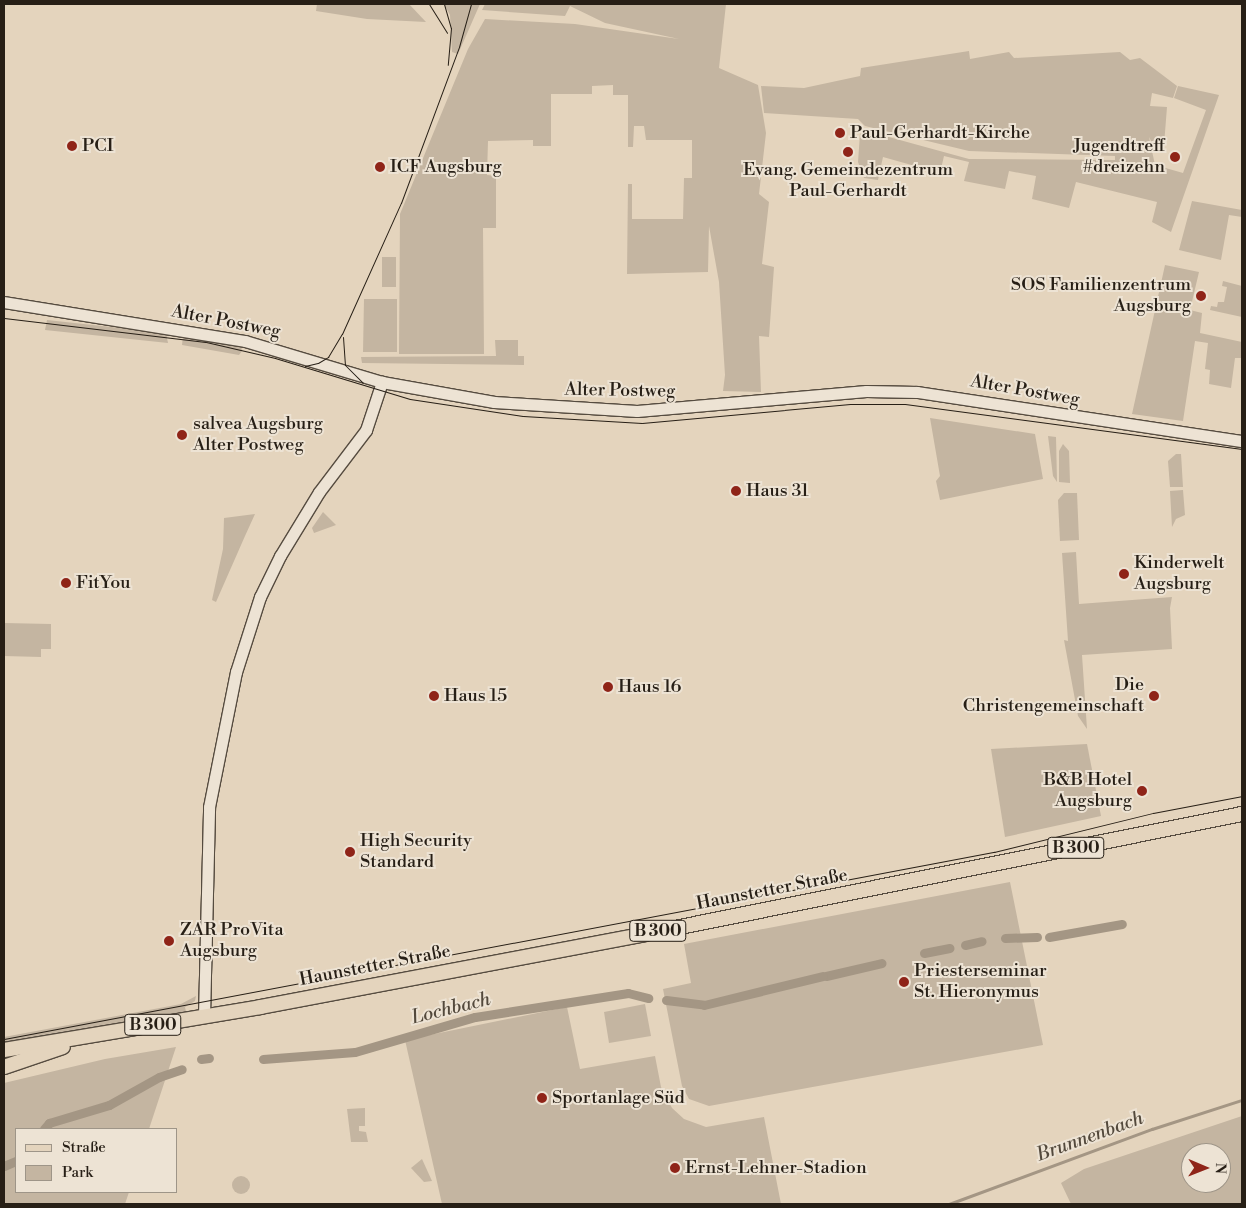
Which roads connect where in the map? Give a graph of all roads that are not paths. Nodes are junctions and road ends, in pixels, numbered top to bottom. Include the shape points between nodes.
1 (4, 302) edge
2 (382, 382) junction
3 (1242, 441) edge
4 (1242, 814) edge
5 (204, 1016) junction
6 (102, 1034) junction
7 (4, 1050) edge
8 (4, 1067) edge

1 - 2 street, Alter Postweg via 245,341
2 - 3 street, Alter Postweg via 456,398 620,412 689,409 866,391 917,392
2 - 5 street via 366,430 319,492 280,556 260,597 236,672 210,807
4 - 5 main road, Haunstetter Straße / B 300 via 645,934
5 - 6 main road, Haunstetter Straße / B 300
6 - 7 main road, Haunstetter Straße / B 300
6 - 8 main road, Haunstetter Straße / B 300

